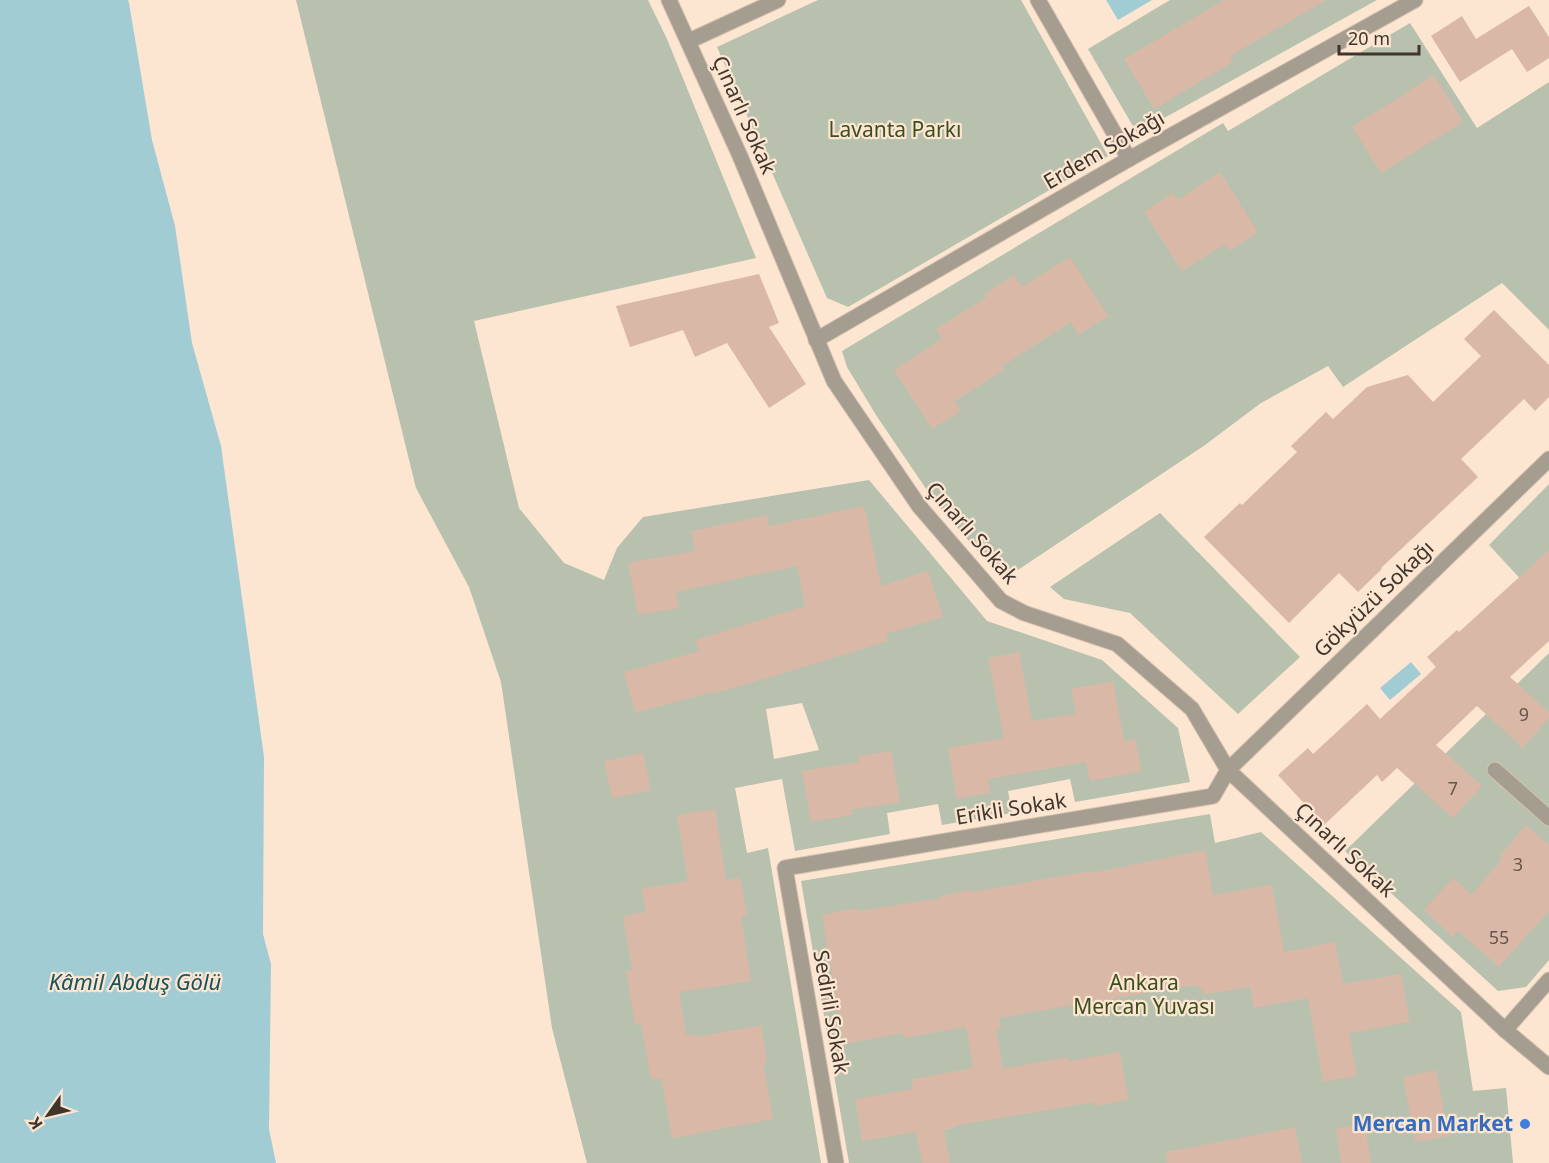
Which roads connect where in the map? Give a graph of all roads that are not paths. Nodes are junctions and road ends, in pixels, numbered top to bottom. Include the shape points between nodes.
1 (669, 0) edge
2 (778, 0) edge
3 (1038, 0) edge
4 (1415, 0) edge
5 (689, 41) junction
6 (1129, 159) junction
7 (816, 340) junction
8 (1549, 459) edge
9 (1228, 770) junction
10 (1494, 770) dead end
11 (1549, 818) edge
12 (785, 868) joint
13 (1549, 980) edge
14 (1505, 1030) junction
15 (1549, 1067) edge
16 (836, 1163) edge

1 - 5 street, Çınarlı Sokak
2 - 5 street
3 - 6 street
4 - 6 street, Erdem Sokağı
5 - 7 street, Çınarlı Sokak
6 - 7 street, Erdem Sokağı
7 - 9 street, Çınarlı Sokak via 834,381 920,506 1001,601 1024,613 1117,644 1192,709
8 - 9 street, Gökyüzü Sokağı
9 - 12 street, Erikli Sokak via 1213,796
9 - 14 street, Çınarlı Sokak
10 - 11 street
12 - 16 street, Sedirli Sokak
13 - 14 street
14 - 15 street, Çınarlı Sokak

